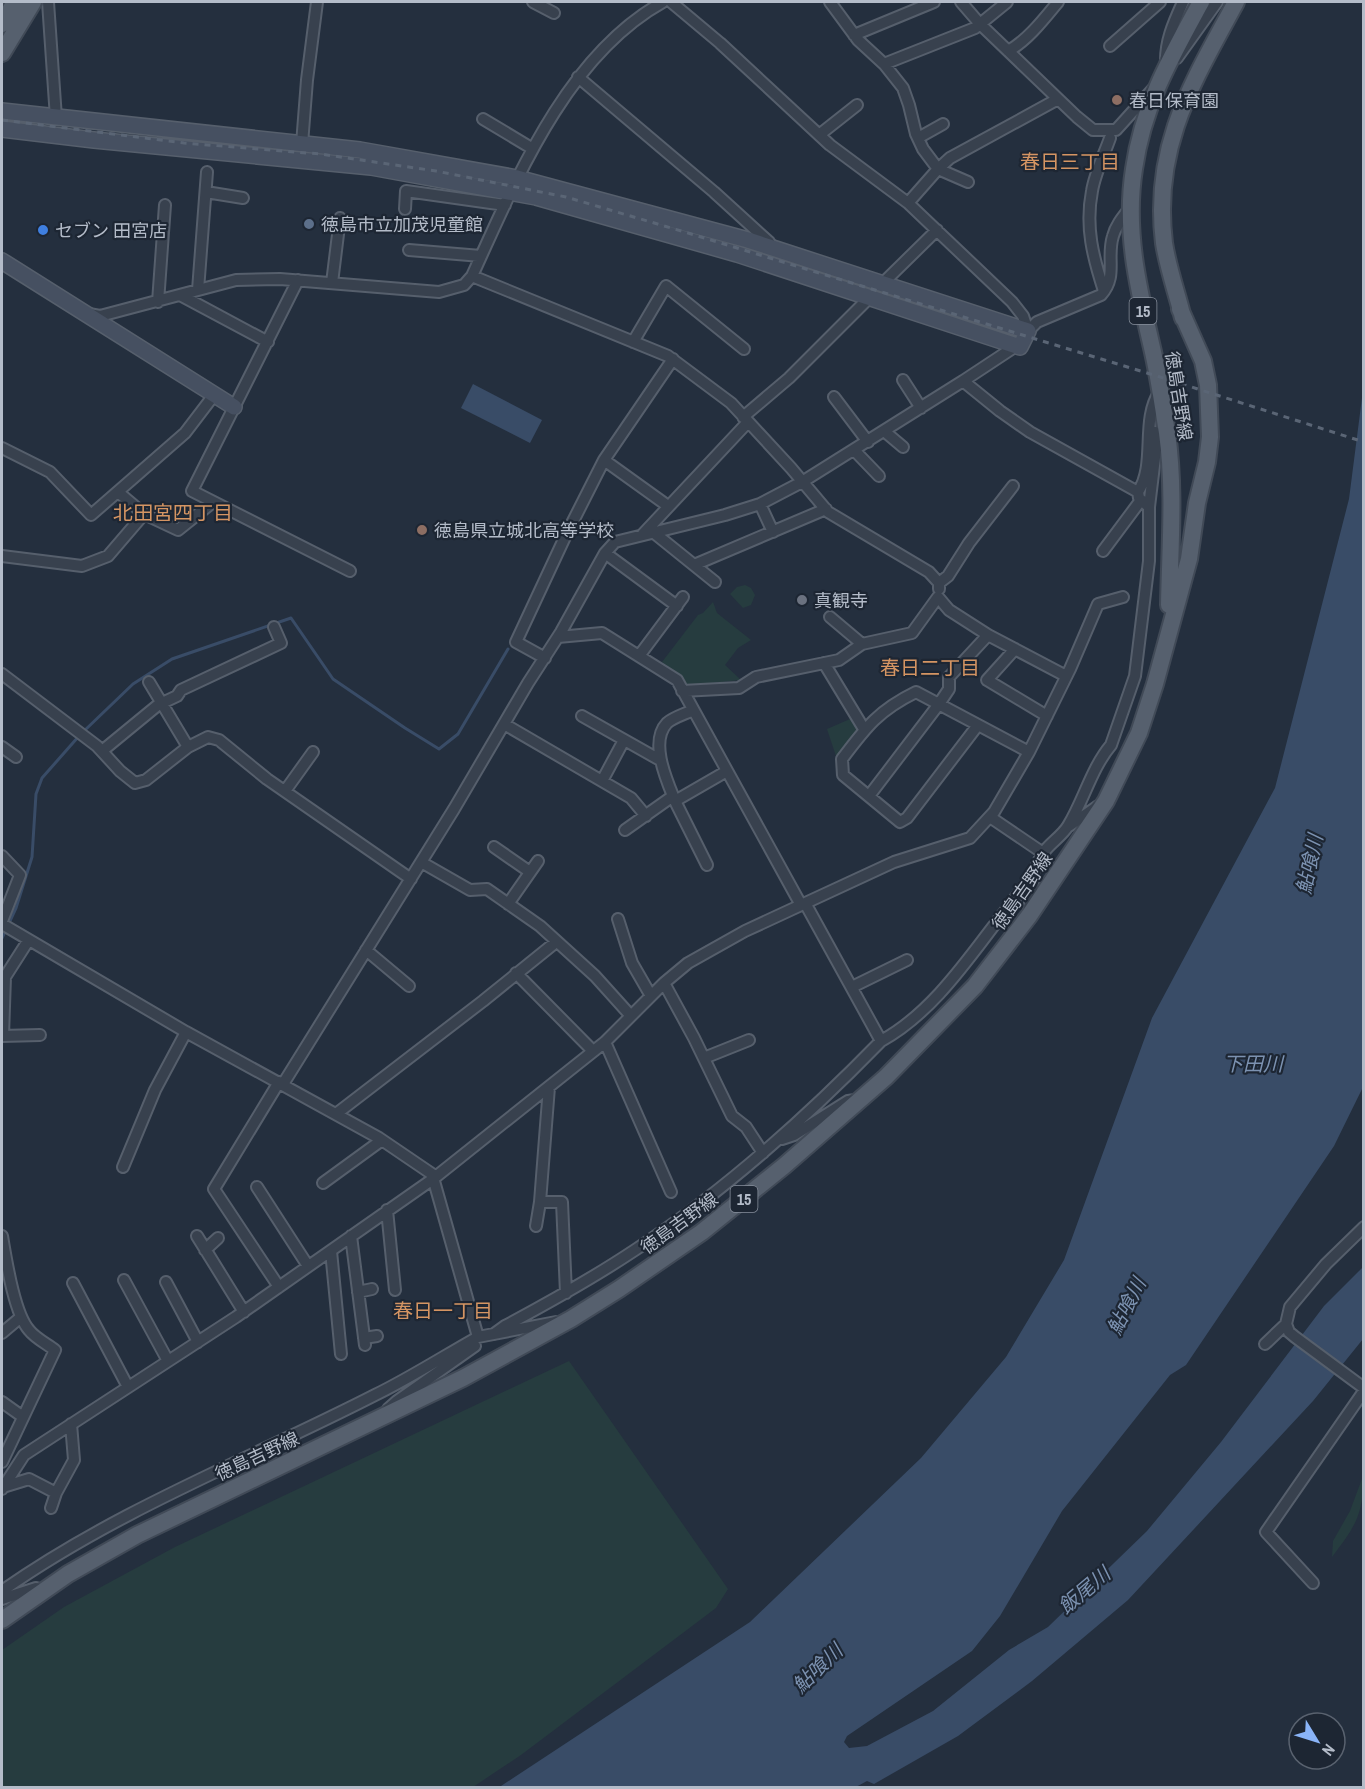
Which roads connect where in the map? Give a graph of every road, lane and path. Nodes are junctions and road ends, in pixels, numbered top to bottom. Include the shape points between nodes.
1 (15, 2) edge
2 (33, 2) edge
3 (48, 2) edge
4 (317, 2) edge
5 (533, 2) edge
6 (663, 2) edge
7 (671, 2) edge
8 (830, 2) edge
9 (934, 2) edge
10 (1007, 2) edge
11 (1058, 2) edge
12 (1160, 2) edge
13 (1183, 2) edge
14 (1201, 2) edge
15 (1217, 2) edge
16 (1236, 2) edge
17 (969, 4) edge
18 (554, 13) dead end
19 (2, 24) edge
20 (980, 24) junction
21 (854, 35) junction
22 (1110, 46) dead end
23 (1008, 51) junction
24 (2, 53) edge
25 (885, 64) junction
26 (1166, 68) junction
27 (578, 77) junction
28 (1157, 84) junction
29 (1058, 99) junction
30 (857, 105) dead end
31 (2, 111) edge
32 (56, 118) junction
33 (483, 119) dead end
34 (943, 124) dead end
35 (2, 129) edge
36 (819, 135) junction
37 (918, 138) junction
38 (1110, 138) dead end
39 (302, 144) junction
40 (533, 149) junction
41 (938, 169) junction
42 (207, 172) dead end
43 (517, 178) junction
44 (968, 182) dead end
45 (206, 192) junction
46 (243, 198) dead end
47 (508, 199) junction
48 (908, 202) junction
49 (165, 204) dead end
50 (1130, 208) junction
51 (405, 209) dead end
52 (340, 218) dead end
53 (937, 230) junction
54 (772, 248) junction
55 (409, 250) dead end
56 (481, 256) junction
57 (2, 261) edge
58 (472, 276) junction
59 (298, 280) junction
60 (332, 283) junction
61 (882, 284) junction
62 (198, 290) junction
63 (1104, 291) junction
64 (182, 296) junction
65 (869, 298) junction
66 (158, 302) junction
67 (86, 314) junction
68 (1028, 331) junction
69 (268, 342) junction
70 (633, 342) junction
71 (1018, 347) junction
72 (744, 349) dead end
73 (673, 360) junction
74 (903, 380) dead end
75 (963, 381) junction
76 (1160, 391) junction
77 (214, 395) junction
78 (834, 397) dead end
79 (234, 407) junction
80 (921, 408) junction
81 (1151, 414) junction
82 (746, 419) junction
83 (885, 431) junction
84 (868, 442) junction
85 (903, 447) dead end
86 (2, 448) edge
87 (854, 450) junction
88 (604, 460) junction
89 (879, 476) dead end
90 (802, 482) junction
91 (1013, 486) dead end
92 (118, 492) junction
93 (1143, 500) junction
94 (213, 502) junction
95 (760, 504) junction
96 (668, 506) junction
97 (826, 509) junction
98 (144, 514) junction
99 (773, 532) junction
100 (648, 533) junction
101 (1103, 551) dead end
102 (605, 553) junction
103 (2, 556) edge
104 (694, 565) junction
105 (350, 571) dead end
106 (714, 582) dead end
107 (939, 583) junction
108 (938, 597) junction
109 (1123, 597) dead end
110 (830, 617) dead end
111 (274, 627) dead end
112 (1169, 633) junction
113 (988, 635) junction
114 (558, 637) junction
115 (862, 644) junction
116 (1015, 649) junction
117 (639, 656) junction
118 (545, 658) junction
119 (824, 663) junction
120 (1066, 676) junction
121 (3, 678) edge
122 (149, 682) dead end
123 (682, 690) junction
124 (161, 704) junction
125 (939, 704) junction
126 (693, 710) junction
127 (582, 716) dead end
128 (1047, 716) junction
129 (504, 724) junction
130 (978, 725) junction
131 (864, 729) junction
132 (624, 740) junction
133 (2, 747) edge
134 (188, 747) junction
135 (102, 751) junction
136 (313, 752) dead end
137 (1029, 752) junction
138 (16, 757) dead end
139 (660, 760) junction
140 (727, 771) junction
141 (602, 782) junction
142 (285, 791) junction
143 (869, 796) junction
144 (674, 799) junction
145 (1106, 801) junction
146 (646, 816) junction
147 (990, 817) junction
148 (1068, 827) junction
149 (625, 831) dead end
150 (494, 847) dead end
151 (1044, 853) junction
152 (2, 856) edge
153 (538, 861) dead end
154 (421, 862) junction
155 (707, 865) dead end
156 (530, 872) junction
157 (1034, 872) junction
158 (411, 879) junction
159 (508, 904) junction
160 (803, 904) junction
161 (1029, 916) junction
162 (618, 919) dead end
163 (2, 923) edge
164 (28, 941) junction
165 (556, 942) junction
166 (366, 950) junction
167 (907, 960) dead end
168 (516, 973) junction
169 (664, 983) junction
170 (409, 986) dead end
171 (852, 987) junction
172 (651, 996) junction
173 (631, 1016) junction
174 (186, 1032) junction
175 (40, 1035) dead end
176 (2, 1036) edge
177 (749, 1040) dead end
178 (881, 1041) junction
179 (604, 1042) junction
180 (592, 1050) junction
181 (704, 1058) junction
182 (281, 1083) junction
183 (549, 1087) junction
184 (860, 1099) junction
185 (336, 1114) junction
186 (382, 1140) junction
187 (776, 1141) junction
188 (763, 1153) junction
189 (123, 1167) dead end
190 (433, 1179) junction
191 (323, 1183) dead end
192 (257, 1187) dead end
193 (671, 1192) dead end
194 (540, 1202) junction
195 (387, 1210) junction
196 (536, 1226) dead end
197 (1364, 1227) edge
198 (2, 1236) edge
199 (197, 1236) dead end
200 (351, 1236) junction
201 (218, 1238) dead end
202 (205, 1250) junction
203 (331, 1251) junction
204 (308, 1266) junction
205 (5, 1278) edge
206 (124, 1280) dead end
207 (166, 1282) dead end
208 (73, 1283) dead end
209 (279, 1287) junction
210 (372, 1289) dead end
211 (395, 1290) dead end
212 (358, 1293) junction
213 (566, 1293) junction
214 (244, 1312) junction
215 (21, 1317) junction
216 (571, 1319) junction
217 (1286, 1324) junction
218 (2, 1333) edge
219 (494, 1334) junction
220 (377, 1336) dead end
221 (478, 1337) junction
222 (198, 1342) junction
223 (1265, 1344) dead end
224 (341, 1354) dead end
225 (168, 1361) junction
226 (128, 1388) junction
227 (1364, 1390) edge
228 (2, 1401) edge
229 (22, 1417) junction
230 (376, 1421) junction
231 (71, 1424) junction
232 (2, 1462) edge
233 (2, 1488) edge
234 (56, 1493) junction
235 (51, 1508) dead end
236 (1313, 1582) dead end
237 (44, 1590) junction
238 (2, 1592) edge
239 (2, 1599) edge
240 (2, 1620) edge

1 - 19 main road
2 - 24 main road
3 - 32 street
4 - 39 street
5 - 18 street
6 - 27 street via 614,39
7 - 36 street
8 - 21 street
9 - 21 street
10 - 20 street
11 - 23 street
12 - 22 street
13 - 26 street via 1165,50
14 - 26 main road, 徳島吉野線 / 15
15 - 26 street via 1189,44
16 - 112 main road, 徳島吉野線 / 15 via 1179,114 1163,193 1169,271 1180,309 1203,361 1209,393 1210,437 1189,559
17 - 20 street
20 - 23 street
20 - 25 street
21 - 25 street
23 - 29 street
25 - 37 street via 903,88
26 - 28 main road, 徳島吉野線 / 15
27 - 40 street
27 - 54 street via 714,192
28 - 29 street via 1112,132 1093,130
28 - 50 main road, 徳島吉野線 / 15 via 1141,136
29 - 41 street via 950,158
30 - 36 street
31 - 32 street
32 - 39 street
33 - 40 street
34 - 37 street
35 - 47 street via 372,167
36 - 48 street
37 - 41 street
38 - 63 street via 1092,190 1088,229
39 - 43 street via 360,150
40 - 43 street
41 - 44 street
41 - 48 street
42 - 45 street
43 - 47 street
43 - 54 street
45 - 46 street
45 - 62 street
47 - 51 street via 406,191
47 - 56 street
47 - 65 street via 536,197 737,254
48 - 53 street
49 - 66 street
50 - 63 street via 1115,227 1111,278
50 - 76 main road, 徳島吉野線 / 15 via 1135,272
52 - 60 street
53 - 61 street
53 - 68 street via 1012,302
54 - 61 street
55 - 56 street
56 - 58 street
57 - 67 street
58 - 60 street via 464,285 439,291
58 - 70 street
59 - 60 street
59 - 62 street via 236,280
59 - 69 street
61 - 68 street
62 - 64 street
63 - 68 street via 1037,322
64 - 66 street
64 - 69 street
65 - 71 street
65 - 82 street
66 - 67 street via 100,316
67 - 77 street
68 - 71 street
69 - 79 street
70 - 72 street via 666,286
70 - 73 street
71 - 75 street
73 - 82 street
73 - 88 street
74 - 80 street
75 - 80 street
75 - 93 street via 1030,432
76 - 81 street
76 - 112 main road, 徳島吉野線 / 15 via 1171,473
77 - 79 street
77 - 92 street via 185,433
78 - 84 street
79 - 94 street via 192,491
80 - 83 street
81 - 93 street
81 - 93 street via 1156,449
82 - 90 street
82 - 96 street
83 - 84 street
83 - 85 street
84 - 87 street
86 - 92 street via 50,472 92,514
87 - 89 street
87 - 90 street
88 - 96 street
88 - 118 street via 516,642
90 - 95 street
90 - 97 street
91 - 107 street
92 - 98 street
93 - 101 street
93 - 148 street via 1149,561 1134,676 1110,745
94 - 98 street via 178,530
94 - 105 street
95 - 99 street
95 - 100 street
96 - 100 street
97 - 99 street
97 - 107 street via 929,572
98 - 103 street via 108,556 82,566
99 - 104 street
100 - 102 street via 615,542
100 - 104 street
102 - 114 street
102 - 117 street via 680,602
104 - 106 street
107 - 108 street
108 - 113 street via 949,610
108 - 115 street via 912,633
109 - 120 street via 1098,604
110 - 115 street
111 - 124 street via 281,643 181,690
112 - 145 main road, 徳島吉野線 / 15 via 1139,733
113 - 116 street
113 - 125 street via 949,677 949,689
114 - 117 street via 602,633
114 - 118 street
115 - 119 street via 839,660
116 - 120 street
116 - 128 street via 987,680
117 - 123 street via 677,680
118 - 129 street
119 - 123 street via 756,677 739,688
119 - 131 street
120 - 128 street
121 - 135 street
122 - 124 street
123 - 126 street
124 - 134 street
124 - 135 street
125 - 130 street
125 - 131 street via 916,692 892,704
125 - 143 street
126 - 139 street via 669,722 661,731
126 - 140 street
127 - 132 street
128 - 137 street
129 - 141 street
129 - 154 street
130 - 137 street
130 - 143 street via 907,818 900,822
131 - 143 street via 842,759 843,775
132 - 139 street
132 - 141 street
133 - 138 street
134 - 135 street via 146,780 135,783
134 - 142 street via 208,738 219,740
136 - 142 street
137 - 147 street
139 - 144 street
140 - 144 street
140 - 160 street
141 - 146 street via 631,798
142 - 158 street
144 - 146 street
144 - 155 street
145 - 148 street
145 - 161 main road, 徳島吉野線 / 15
146 - 149 street
147 - 151 street
147 - 160 street via 970,838 894,862
148 - 151 street
150 - 156 street
151 - 157 street
152 - 163 street via 20,875
153 - 156 street
154 - 158 street
154 - 159 street via 470,890 487,889
156 - 159 street
157 - 161 street
157 - 178 street via 966,962 901,1030
158 - 166 street
159 - 165 street
160 - 169 street via 688,963
160 - 171 street
161 - 184 main road, 徳島吉野線 / 15 via 968,993
162 - 172 street via 632,963
163 - 164 street
164 - 174 street
164 - 176 street via 5,977
165 - 168 street
165 - 173 street via 595,976
166 - 170 street
166 - 182 street
167 - 171 street
168 - 180 street
168 - 185 street
169 - 172 street
169 - 181 street
171 - 178 street
172 - 173 street
173 - 179 street
174 - 182 street
174 - 189 street via 154,1090
175 - 176 street
177 - 181 street
178 - 187 street
179 - 180 street
179 - 193 street
180 - 183 street
181 - 188 street via 732,1116 746,1127
182 - 185 street
182 - 209 street via 214,1189
183 - 190 street
183 - 194 street
184 - 187 street via 849,1101 794,1135
184 - 216 main road, 徳島吉野線 / 15 via 784,1167 702,1232
185 - 186 street
186 - 190 street via 432,1174
186 - 191 street
187 - 188 street
188 - 213 street via 637,1249
190 - 195 street
190 - 221 street
192 - 204 street
194 - 196 street
194 - 213 street via 562,1202
195 - 200 street
195 - 211 street
197 - 217 street via 1290,1307
198 - 205 street
199 - 202 street
200 - 203 street
200 - 212 street
201 - 202 street
202 - 214 street
203 - 204 street
203 - 224 street
204 - 209 street
205 - 215 street
206 - 225 street
207 - 222 street
208 - 226 street
209 - 214 street
210 - 212 street
212 - 220 street via 364,1341
213 - 219 street
214 - 222 street
215 - 218 street
215 - 229 street via 28,1330 55,1350
216 - 219 street
216 - 230 main road, 徳島吉野線 / 15
217 - 223 street
217 - 227 street via 1295,1337
219 - 221 street
221 - 230 street via 475,1346 397,1401
221 - 238 street via 377,1394 121,1517 42,1563
222 - 225 street
225 - 226 street
226 - 231 street
227 - 236 street via 1266,1532
228 - 229 street
229 - 232 street
230 - 237 main road, 徳島吉野線 / 15 via 137,1535
231 - 233 street via 24,1455
231 - 234 street via 74,1460
233 - 234 street via 29,1479
234 - 235 street
237 - 239 street via 36,1588
237 - 240 main road, 徳島吉野線 / 15

